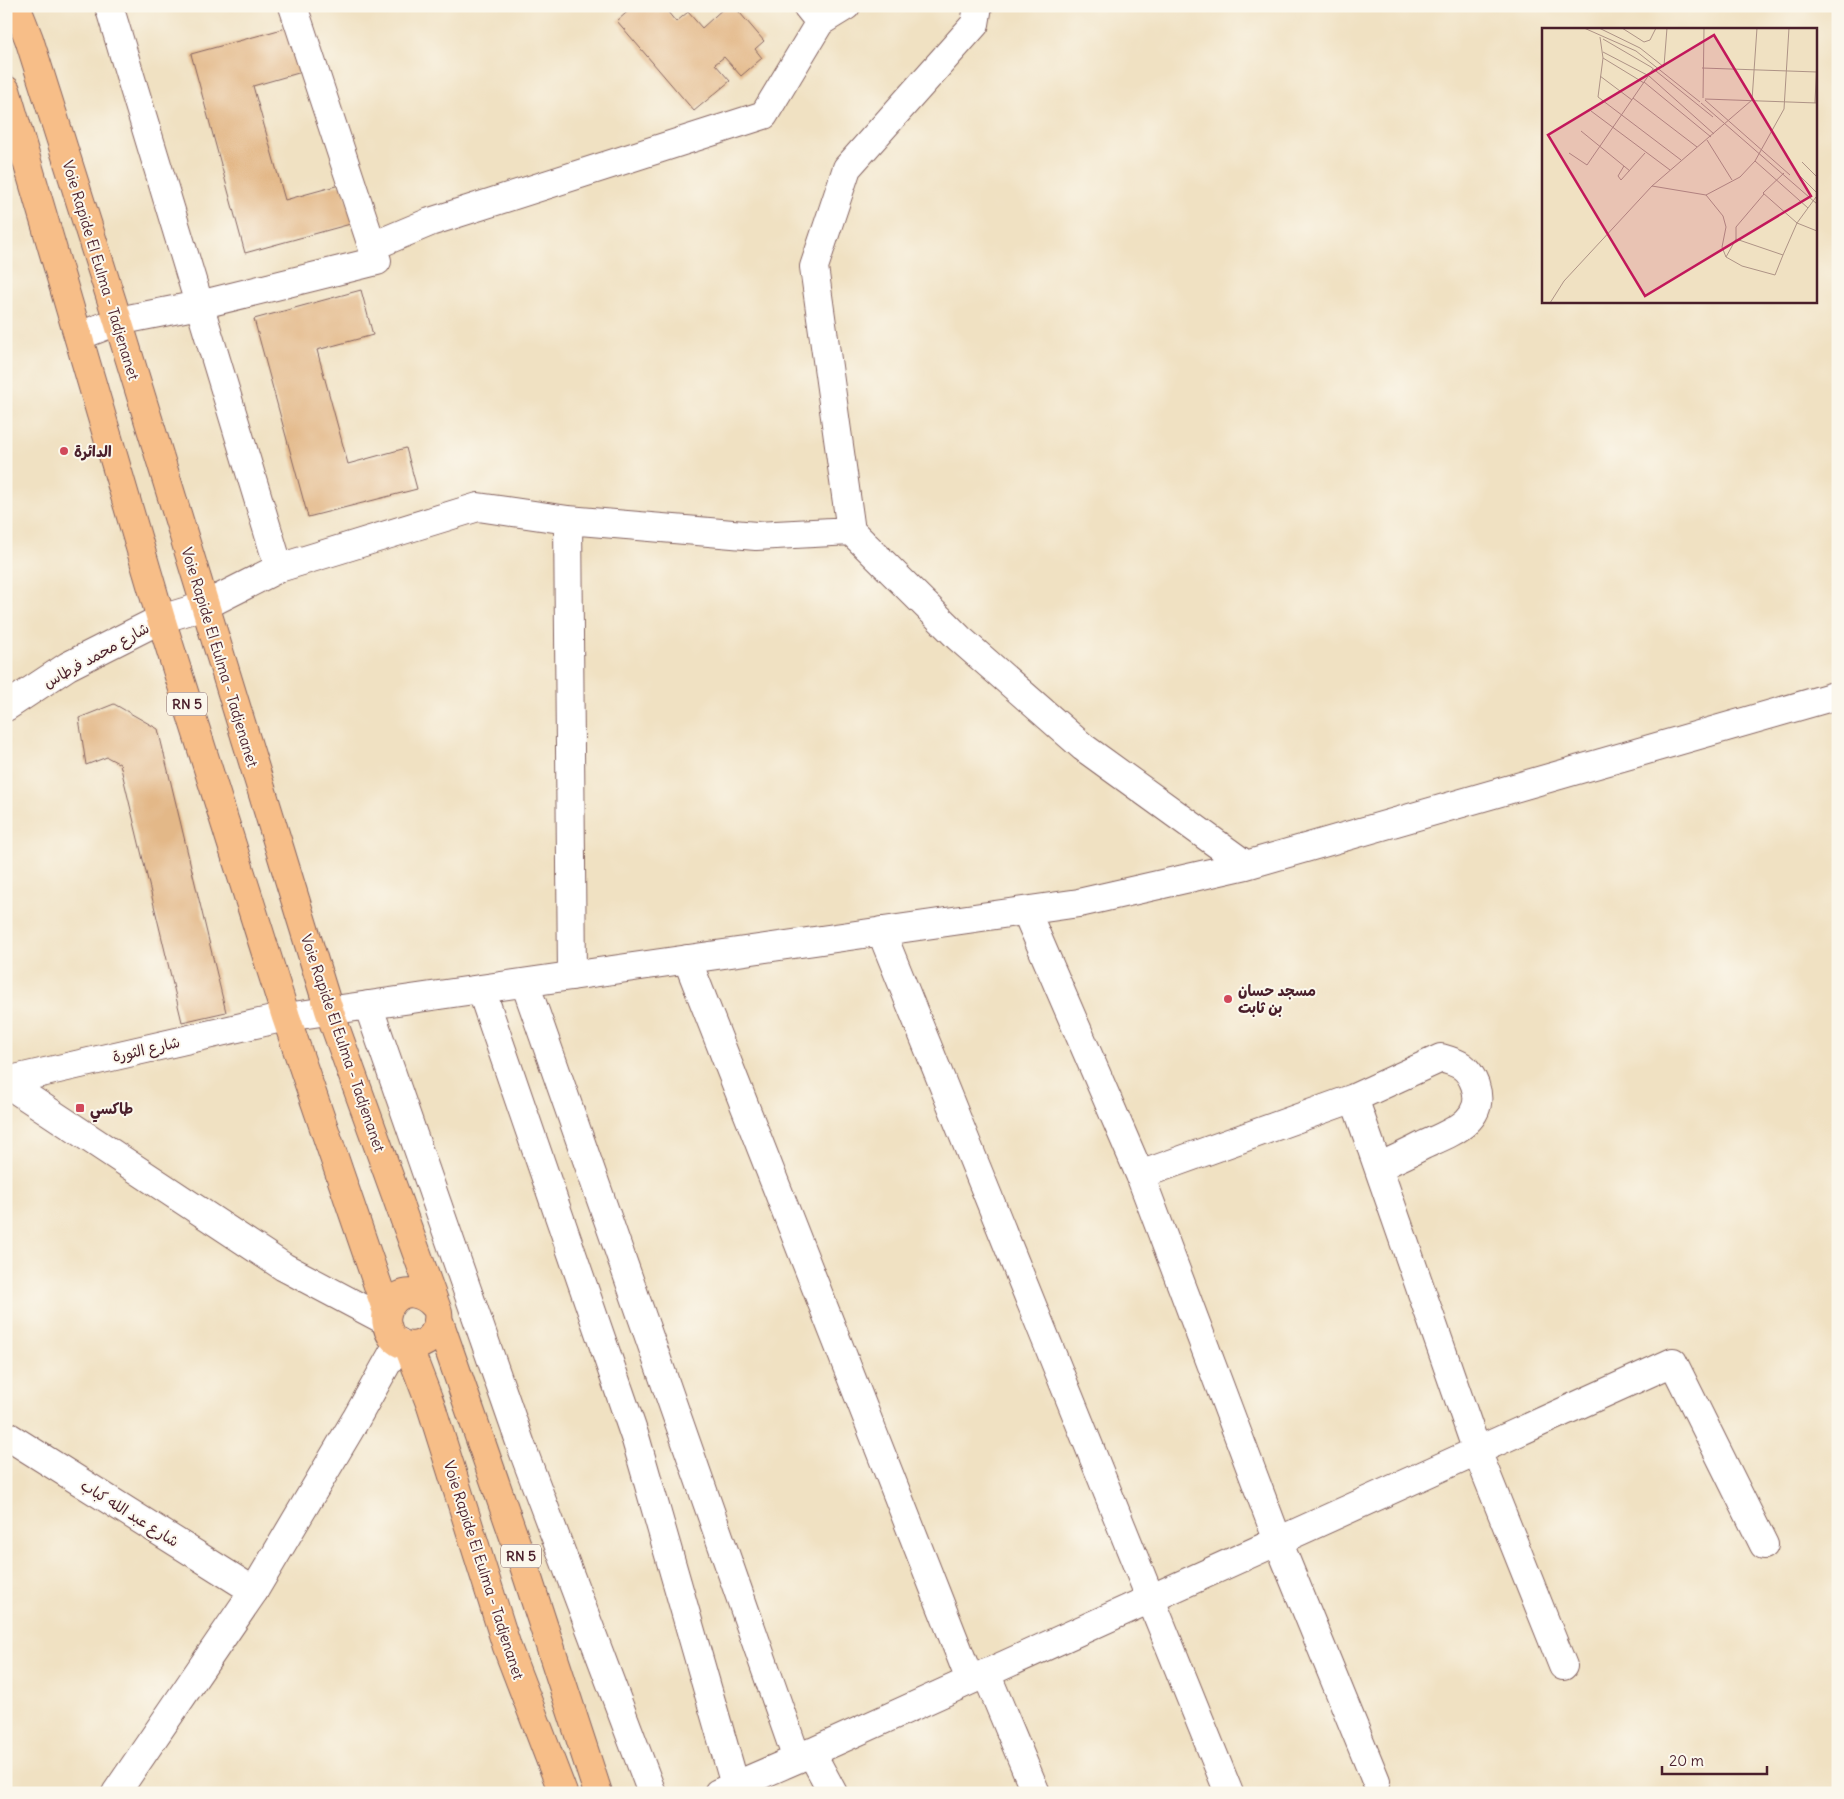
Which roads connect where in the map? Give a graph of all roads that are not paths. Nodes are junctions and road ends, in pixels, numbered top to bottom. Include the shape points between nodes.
1 (16, 6) edge
2 (109, 6) edge
3 (293, 6) edge
4 (846, 6) edge
5 (978, 6) edge
6 (813, 14) edge
7 (6, 90) edge
8 (373, 246) junction
9 (199, 305) junction
10 (118, 321) junction
11 (79, 336) junction
12 (568, 520) junction
13 (851, 531) junction
14 (279, 568) junction
15 (204, 606) junction
16 (161, 619) junction
17 (1838, 695) edge
18 (6, 707) edge
19 (1246, 866) junction
20 (1026, 911) junction
21 (881, 932) junction
22 (687, 959) junction
23 (572, 976) junction
24 (525, 983) junction
25 (481, 989) junction
26 (368, 1005) junction
27 (329, 1010) junction
28 (286, 1017) junction
29 (6, 1082) edge
30 (1354, 1098) junction
31 (1378, 1167) junction
32 (1140, 1175) junction
33 (437, 1313) junction
34 (395, 1330) junction
35 (6, 1434) edge
36 (1477, 1451) junction
37 (1278, 1541) junction
38 (1764, 1545) dead end
39 (254, 1591) junction
40 (1150, 1598) junction
41 (1563, 1666) dead end
42 (978, 1676) junction
43 (804, 1756) junction
44 (1376, 1781) dead end
45 (731, 1790) edge
46 (560, 1791) edge
47 (116, 1793) edge
48 (598, 1793) edge
49 (652, 1793) edge
50 (833, 1793) edge
51 (1036, 1793) edge
52 (1228, 1793) edge

1 - 10 highway, Voie Rapide El Eulma - Tadjenanet
2 - 9 street
3 - 8 street
4 - 6 street
5 - 13 street via 975,24 847,168 814,267
6 - 8 street via 764,115 430,222
7 - 11 highway, Voie Rapide El Eulma - Tadjenanet / RN 5
8 - 9 street via 377,261
9 - 10 street
9 - 14 street
10 - 11 street
10 - 15 highway, Voie Rapide El Eulma - Tadjenanet
11 - 16 highway, Voie Rapide El Eulma - Tadjenanet / RN 5
12 - 13 street, شارع محمد فرطاس via 756,536
12 - 14 street, شارع محمد فرطاس via 478,507
12 - 23 street
13 - 19 street via 959,638 1083,747
14 - 15 street, شارع محمد فرطاس
15 - 16 street, شارع محمد فرطاس
15 - 27 highway, Voie Rapide El Eulma - Tadjenanet
16 - 18 street, شارع محمد فرطاس via 68,666
16 - 28 highway, Voie Rapide El Eulma - Tadjenanet / RN 5
17 - 19 street, شارع الثورة
19 - 20 street, شارع الثورة via 1079,903
20 - 21 street, شارع الثورة
20 - 32 street
21 - 22 street, شارع الثورة
21 - 40 street
22 - 23 street, شارع الثورة
22 - 42 street
23 - 24 street, شارع الثورة
24 - 25 street, شارع الثورة
24 - 43 street
25 - 26 street, شارع الثورة
25 - 45 street via 636,1440
26 - 27 street, شارع الثورة
26 - 49 street via 522,1448
27 - 28 street, شارع الثورة
27 - 33 highway, Voie Rapide El Eulma - Tadjenanet
28 - 29 street, شارع الثورة
28 - 34 highway, Voie Rapide El Eulma - Tadjenanet / RN 5
29 - 34 street via 284,1267
30 - 31 street
30 - 31 street via 1441,1058 1468,1069 1475,1086 1478,1101 1472,1116 1461,1128
30 - 32 street
31 - 36 street
32 - 37 street
33 - 34 highway via 437,1329 425,1342 417,1345
33 - 34 highway via 421,1294 405,1294 397,1298
33 - 48 highway, Voie Rapide El Eulma - Tadjenanet / RN 5
34 - 39 street via 356,1419
34 - 46 highway, Voie Rapide El Eulma - Tadjenanet / RN 5 via 431,1406 507,1647
35 - 39 street, شارع عبد الله كباب
36 - 37 street
36 - 38 street via 1673,1362
36 - 41 street
37 - 40 street
37 - 44 street
39 - 47 street
40 - 42 street
40 - 52 street
42 - 43 street
42 - 51 street
43 - 45 street
43 - 50 street

